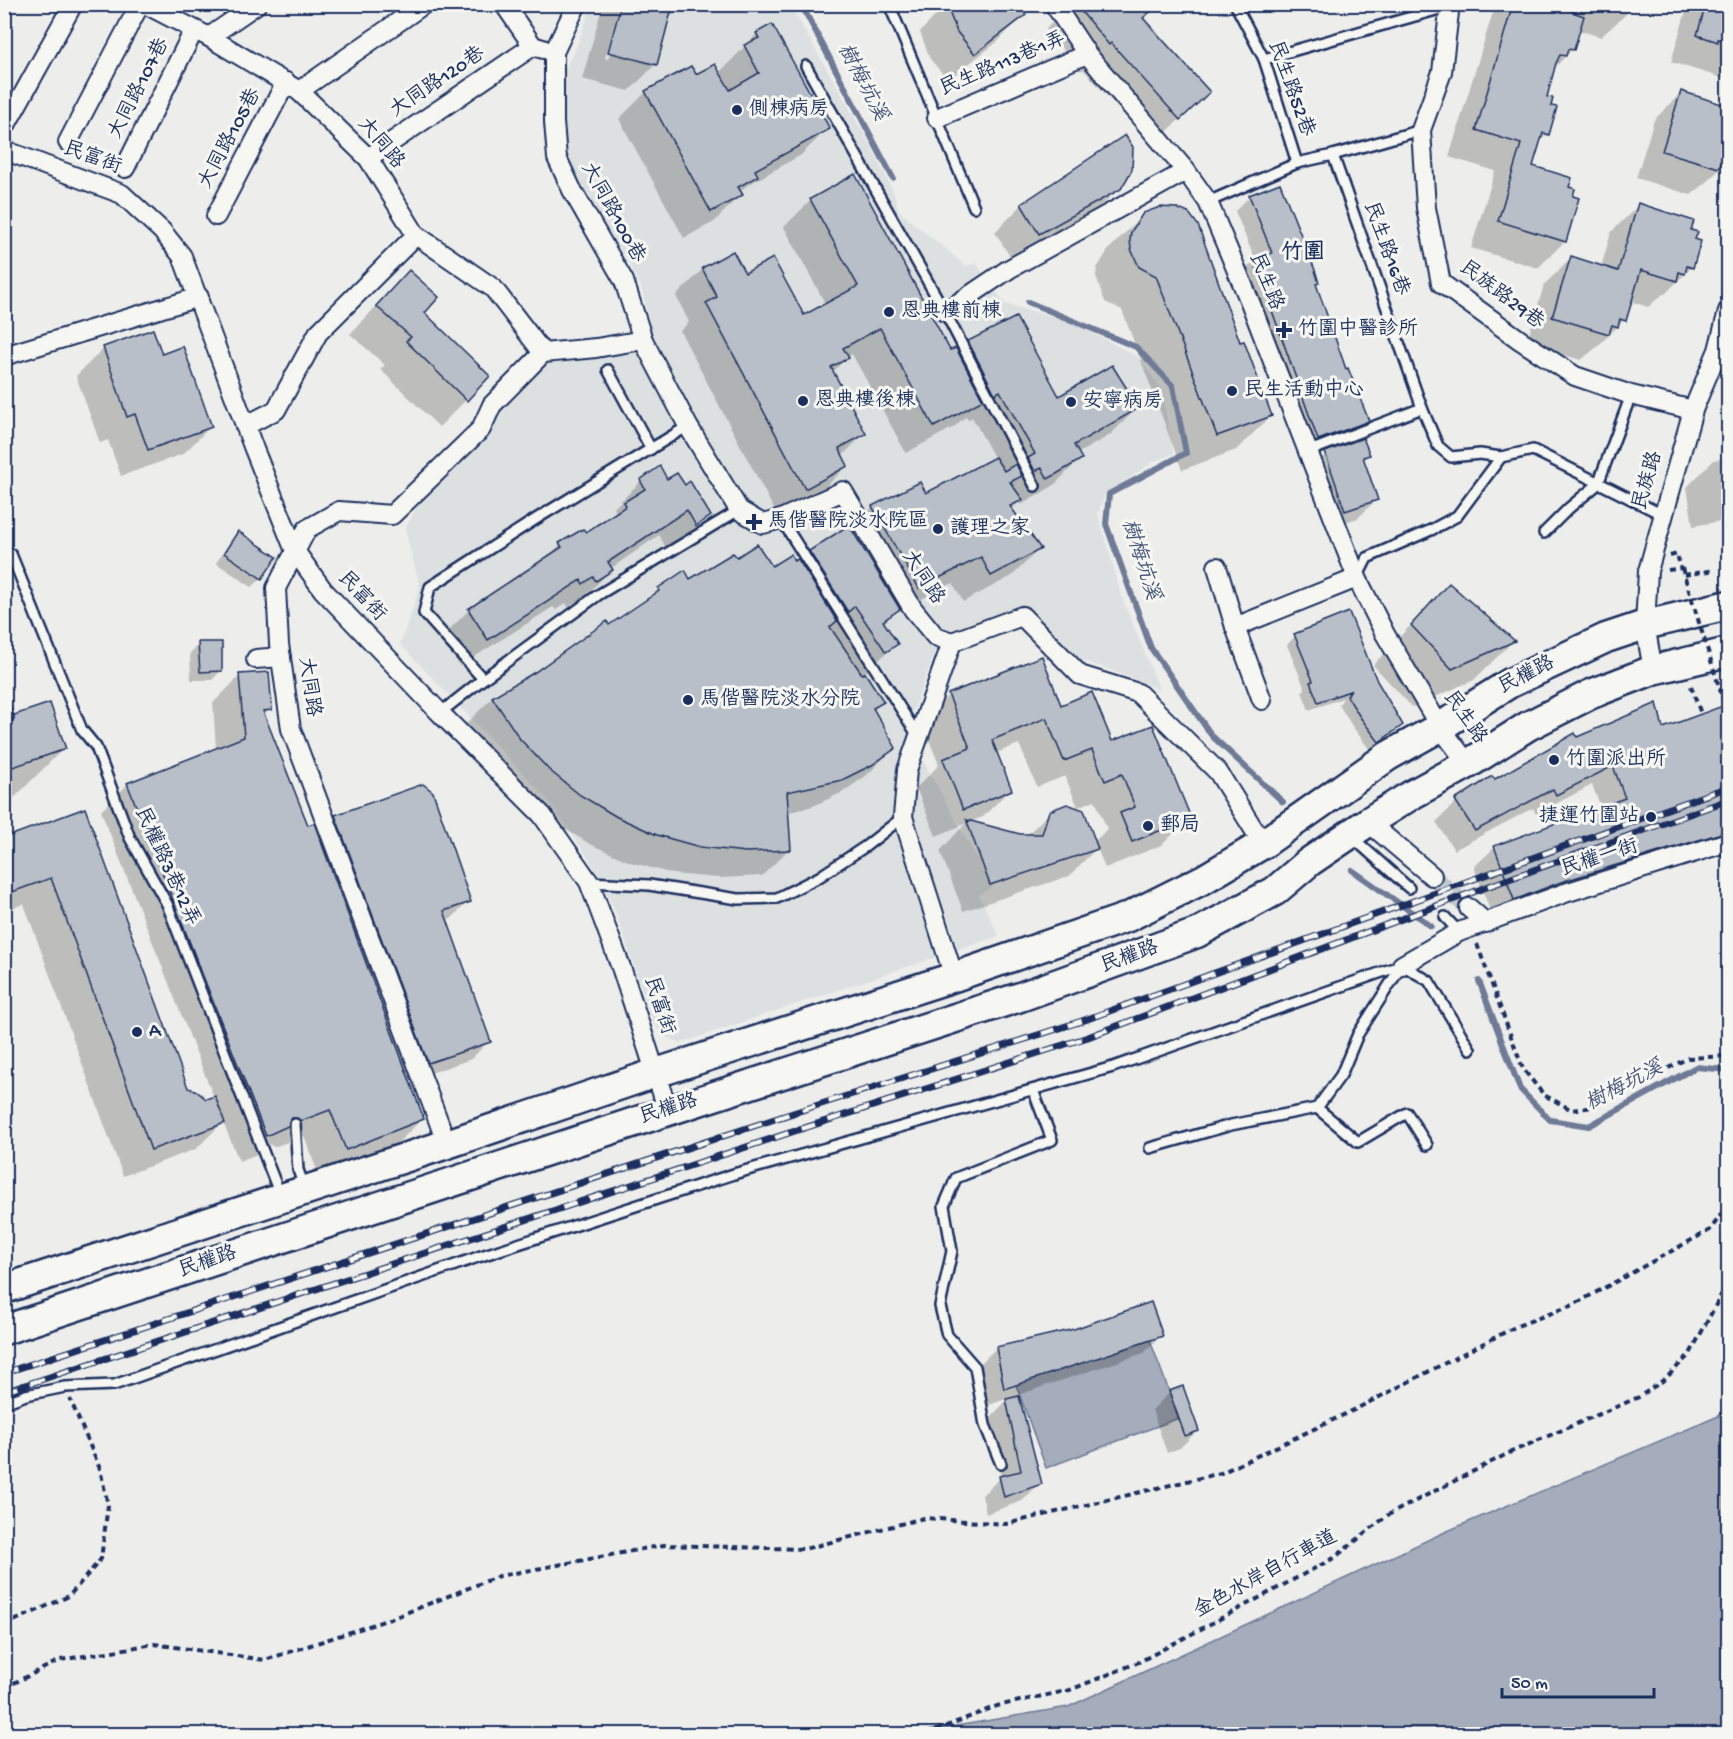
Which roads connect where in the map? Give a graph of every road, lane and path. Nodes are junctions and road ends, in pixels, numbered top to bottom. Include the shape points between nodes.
1 (73, 4) edge
2 (257, 4) edge
3 (424, 4) edge
4 (504, 4) edge
5 (577, 4) edge
6 (889, 4) edge
7 (1054, 4) edge
8 (1235, 4) edge
9 (146, 5) edge
10 (1450, 5) edge
11 (202, 34) junction
12 (533, 46) junction
13 (554, 52) junction
14 (1087, 54) junction
15 (1264, 59) junction
16 (806, 66) dead end
17 (293, 86) junction
18 (937, 118) junction
19 (6, 125) dead end
20 (1421, 130) junction
21 (68, 142) dead end
22 (4, 150) edge
23 (1333, 155) junction
24 (368, 158) junction
25 (1297, 163) junction
26 (125, 168) dead end
27 (1186, 171) junction
28 (1208, 202) junction
29 (974, 207) dead end
30 (216, 216) dead end
31 (416, 235) junction
32 (199, 297) junction
33 (1728, 311) edge
34 (945, 312) junction
35 (643, 340) junction
36 (543, 353) junction
37 (4, 356) edge
38 (608, 370) dead end
39 (1631, 395) junction
40 (1422, 408) junction
41 (1693, 410) junction
42 (245, 426) junction
43 (688, 426) junction
44 (651, 449) junction
45 (1307, 452) junction
46 (1501, 458) junction
47 (1598, 484) junction
48 (1035, 486) dead end
49 (739, 510) junction
50 (1663, 515) junction
51 (781, 519) junction
52 (1544, 533) dead end
53 (295, 551) junction
54 (11, 554) dead end
55 (1217, 567) dead end
56 (1682, 568) dead end
57 (1715, 570) dead end
58 (1684, 575) junction
59 (1357, 578) junction
60 (1728, 605) edge
61 (1645, 625) junction
62 (1236, 627) junction
63 (952, 642) junction
64 (1728, 652) edge
65 (281, 657) junction
66 (256, 659) dead end
67 (1653, 670) junction
68 (483, 679) junction
69 (1690, 682) dead end
70 (1262, 700) dead end
71 (440, 713) junction
72 (1728, 713) edge
73 (1701, 714) dead end
74 (1440, 727) junction
75 (918, 736) junction
76 (1468, 764) junction
77 (903, 817) junction
78 (1343, 839) junction
79 (1728, 842) edge
80 (1263, 844) junction
81 (1432, 876) tunnel mouth
82 (589, 882) junction
83 (1410, 888) dead end
84 (1469, 908) tunnel mouth
85 (1445, 916) dead end
86 (1472, 928) junction
87 (1402, 965) junction
88 (954, 977) junction
89 (1470, 1049) dead end
90 (1728, 1056) edge
91 (656, 1072) junction
92 (1033, 1090) junction
93 (1317, 1108) junction
94 (668, 1110) junction
95 (295, 1124) dead end
96 (447, 1144) junction
97 (1427, 1145) dead end
98 (1150, 1148) dead end
99 (293, 1195) junction
100 (1728, 1204) edge
101 (1728, 1287) edge
102 (4, 1289) edge
103 (4, 1330) edge
104 (65, 1387) junction
105 (4, 1402) edge
106 (1001, 1464) dead end
107 (4, 1623) edge
108 (4, 1688) edge
109 (926, 1734) edge

1 - 19 street
2 - 11 street
3 - 17 street
4 - 12 street
5 - 13 street, 大同路100巷
6 - 18 lane, 民生路113巷1弄
7 - 14 street, 民生路
8 - 15 lane, 民生路52巷
9 - 11 street, 大同路
9 - 21 street
10 - 15 lane
10 - 20 street, 民族路29巷 via 1442,72
11 - 17 street, 大同路
11 - 26 street, 大同路107巷
12 - 13 street
12 - 24 street, 大同路120巷
13 - 35 street, 大同路100巷 via 557,158 624,281
14 - 18 street, 民生路113巷1弄
14 - 27 street, 民生路
15 - 25 lane, 民生路52巷
16 - 34 lane
17 - 24 street, 大同路
17 - 30 street, 大同路105巷
18 - 29 lane, 民生路113巷1弄
20 - 23 lane
20 - 39 street, 民族路29巷 via 1425,208 1441,283 1575,376
22 - 32 street, 民富街 via 122,194 162,231 182,256
23 - 25 lane
23 - 40 lane, 民生路16巷
24 - 31 street, 大同路
25 - 28 lane, 民生路52巷
27 - 28 street, 民生路
27 - 34 street via 1009,268
28 - 45 street, 民生路
31 - 36 street, 大同路 via 493,288
31 - 42 street via 318,333 276,410
32 - 37 street
32 - 42 street, 民富街
33 - 41 street, 民族路 via 1718,350
34 - 48 lane
35 - 36 street
35 - 43 street
36 - 53 street, 大同路 via 492,405 481,429 392,515 339,511 307,529
38 - 44 lane
39 - 41 street, 民族路29巷
39 - 47 lane
40 - 45 lane
40 - 46 lane, 民生路16巷 via 1438,446 1450,457 1480,454
41 - 50 street, 民族路
42 - 53 street, 民富街
43 - 44 lane
43 - 49 street
44 - 68 lane via 430,587 424,613
45 - 59 street, 民生路
46 - 47 lane via 1533,450
46 - 59 lane via 1457,516 1367,558
47 - 50 lane
47 - 52 lane
49 - 51 street, 大同路 via 763,524
49 - 68 lane via 598,595
50 - 61 street, 民族路 via 1647,571
51 - 63 street, 大同路 via 843,491 913,609 935,636
51 - 75 lane
53 - 65 street, 大同路 via 276,588
53 - 71 street, 民富街 via 323,590
54 - 99 lane, 民權路3巷12弄 via 82,730 96,747 130,838 167,904
55 - 62 street
56 - 58 path, bridge
57 - 58 path
58 - 72 path, bridge
59 - 62 street
59 - 74 street, 民生路 via 1384,634
60 - 61 main road, 民權路
61 - 67 street, 民族路
61 - 74 main road, 民權路 via 1572,653 1510,683
62 - 70 street
63 - 75 street
63 - 80 street via 1022,616 1080,675 1138,693 1218,772
64 - 67 main road, 民權路
65 - 66 street
65 - 96 street, 大同路 via 291,729
67 - 76 main road, 民權路 via 1591,694 1528,726
68 - 71 lane
69 - 73 path
71 - 82 street, 民富街 via 542,815
74 - 76 street, 民生路
74 - 80 main road, 民權路 via 1388,756
75 - 77 street via 907,771
76 - 78 main road, 民權路
77 - 82 lane via 819,877 777,898 738,899 649,885
77 - 88 street
78 - 81 street
78 - 83 lane
78 - 94 main road, 民權路 via 1275,891 1197,933 1020,997
79 - 86 street, 民權一街 via 1565,893
80 - 88 main road, 民權路 via 1128,917
82 - 91 street, 民富街
84 - 86 street
85 - 86 lane
86 - 87 street, 民權一街
86 - 90 path via 1523,1069 1544,1095 1572,1110 1593,1107 1688,1058
87 - 89 lane via 1429,981
87 - 92 lane via 1113,1067
87 - 93 lane via 1358,1034 1341,1075
88 - 91 main road, 民權路
91 - 94 street, 民富街
91 - 96 main road, 民權路
92 - 104 lane via 737,1173 478,1257 114,1385
92 - 106 lane via 1052,1140 956,1178 944,1206 952,1251 940,1306 947,1335 975,1367 985,1425
93 - 97 lane via 1358,1142 1407,1113
93 - 98 lane via 1231,1125
94 - 103 main road, 民權路
95 - 99 lane via 298,1170
96 - 99 main road, 民權路
99 - 102 main road, 民權路
100 - 108 path via 1710,1230 1573,1305 1518,1326 1221,1473 1006,1524 924,1518 804,1549 664,1545 499,1576 393,1618 265,1660 154,1644 60,1659
101 - 109 path, 金色水岸自行車道 via 1690,1354 1665,1379 1639,1396 1510,1452 1388,1515 1334,1558 1139,1662 1070,1690 997,1706
104 - 105 lane
104 - 107 path via 100,1469 108,1505 101,1559 69,1596

